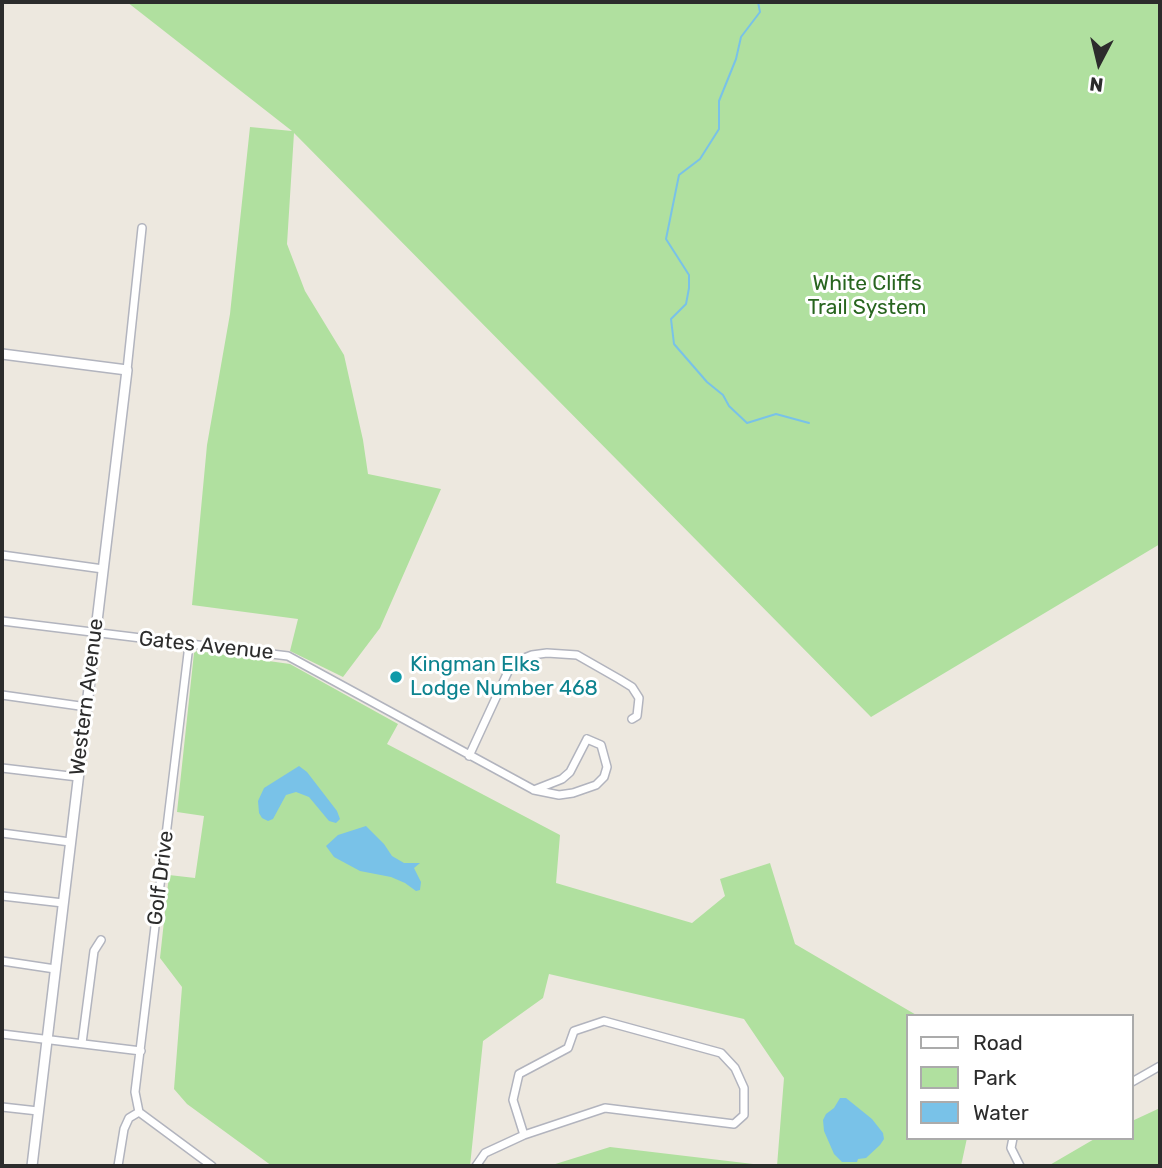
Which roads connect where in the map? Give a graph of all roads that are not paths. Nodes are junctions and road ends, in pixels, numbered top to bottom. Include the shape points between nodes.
1 (142, 228) dead end
2 (2, 354) edge
3 (127, 370) junction
4 (2, 555) edge
5 (103, 569) junction
6 (2, 621) edge
7 (94, 633) junction
8 (188, 645) junction
9 (2, 695) edge
10 (87, 707) junction
11 (632, 719) dead end
12 (469, 756) junction
13 (2, 768) edge
14 (78, 776) junction
15 (534, 790) junction
16 (2, 833) edge
17 (70, 842) junction
18 (2, 896) edge
19 (63, 903) junction
20 (101, 940) dead end
21 (2, 961) edge
22 (55, 969) junction
23 (2, 1034) edge
24 (47, 1040) junction
25 (82, 1043) junction
26 (141, 1051) junction
27 (1160, 1066) edge
28 (1134, 1081) edge
29 (2, 1107) edge
30 (38, 1111) junction
31 (139, 1112) junction
32 (524, 1135) junction
33 (1013, 1140) edge
34 (32, 1166) edge
35 (118, 1166) edge
36 (212, 1166) edge
37 (476, 1166) edge
38 (1020, 1166) edge

1 - 3 street, Western Avenue
2 - 3 street
3 - 5 street, Western Avenue
4 - 5 street
5 - 7 street, Western Avenue
6 - 7 street, Gates Avenue
7 - 8 street, Gates Avenue
7 - 10 street, Western Avenue
8 - 12 street, Gates Avenue via 288,656
8 - 26 street, Golf Drive
9 - 10 street
10 - 14 street, Western Avenue
11 - 12 street via 637,716 639,698 632,687 578,655 532,654 513,663
12 - 15 street, Gates Avenue
13 - 14 street
14 - 17 street, Western Avenue
15 - 15 street via 570,772 587,739 601,744 607,767 596,785 559,795
16 - 17 street
17 - 19 street, Western Avenue
18 - 19 street
19 - 22 street, Western Avenue
20 - 25 street via 94,951
21 - 22 street
22 - 24 street, Western Avenue
23 - 24 street
24 - 25 street
24 - 30 street, Western Avenue
25 - 26 street
26 - 31 street, Golf Drive via 135,1092
27 - 28 street
29 - 30 street
30 - 34 street, Western Avenue
31 - 35 street via 129,1118 124,1129
31 - 36 street
32 - 32 street via 513,1100 519,1074 568,1048 574,1031 604,1021 721,1053 744,1088 744,1115 734,1124 605,1108
32 - 37 street via 485,1153
33 - 38 street

